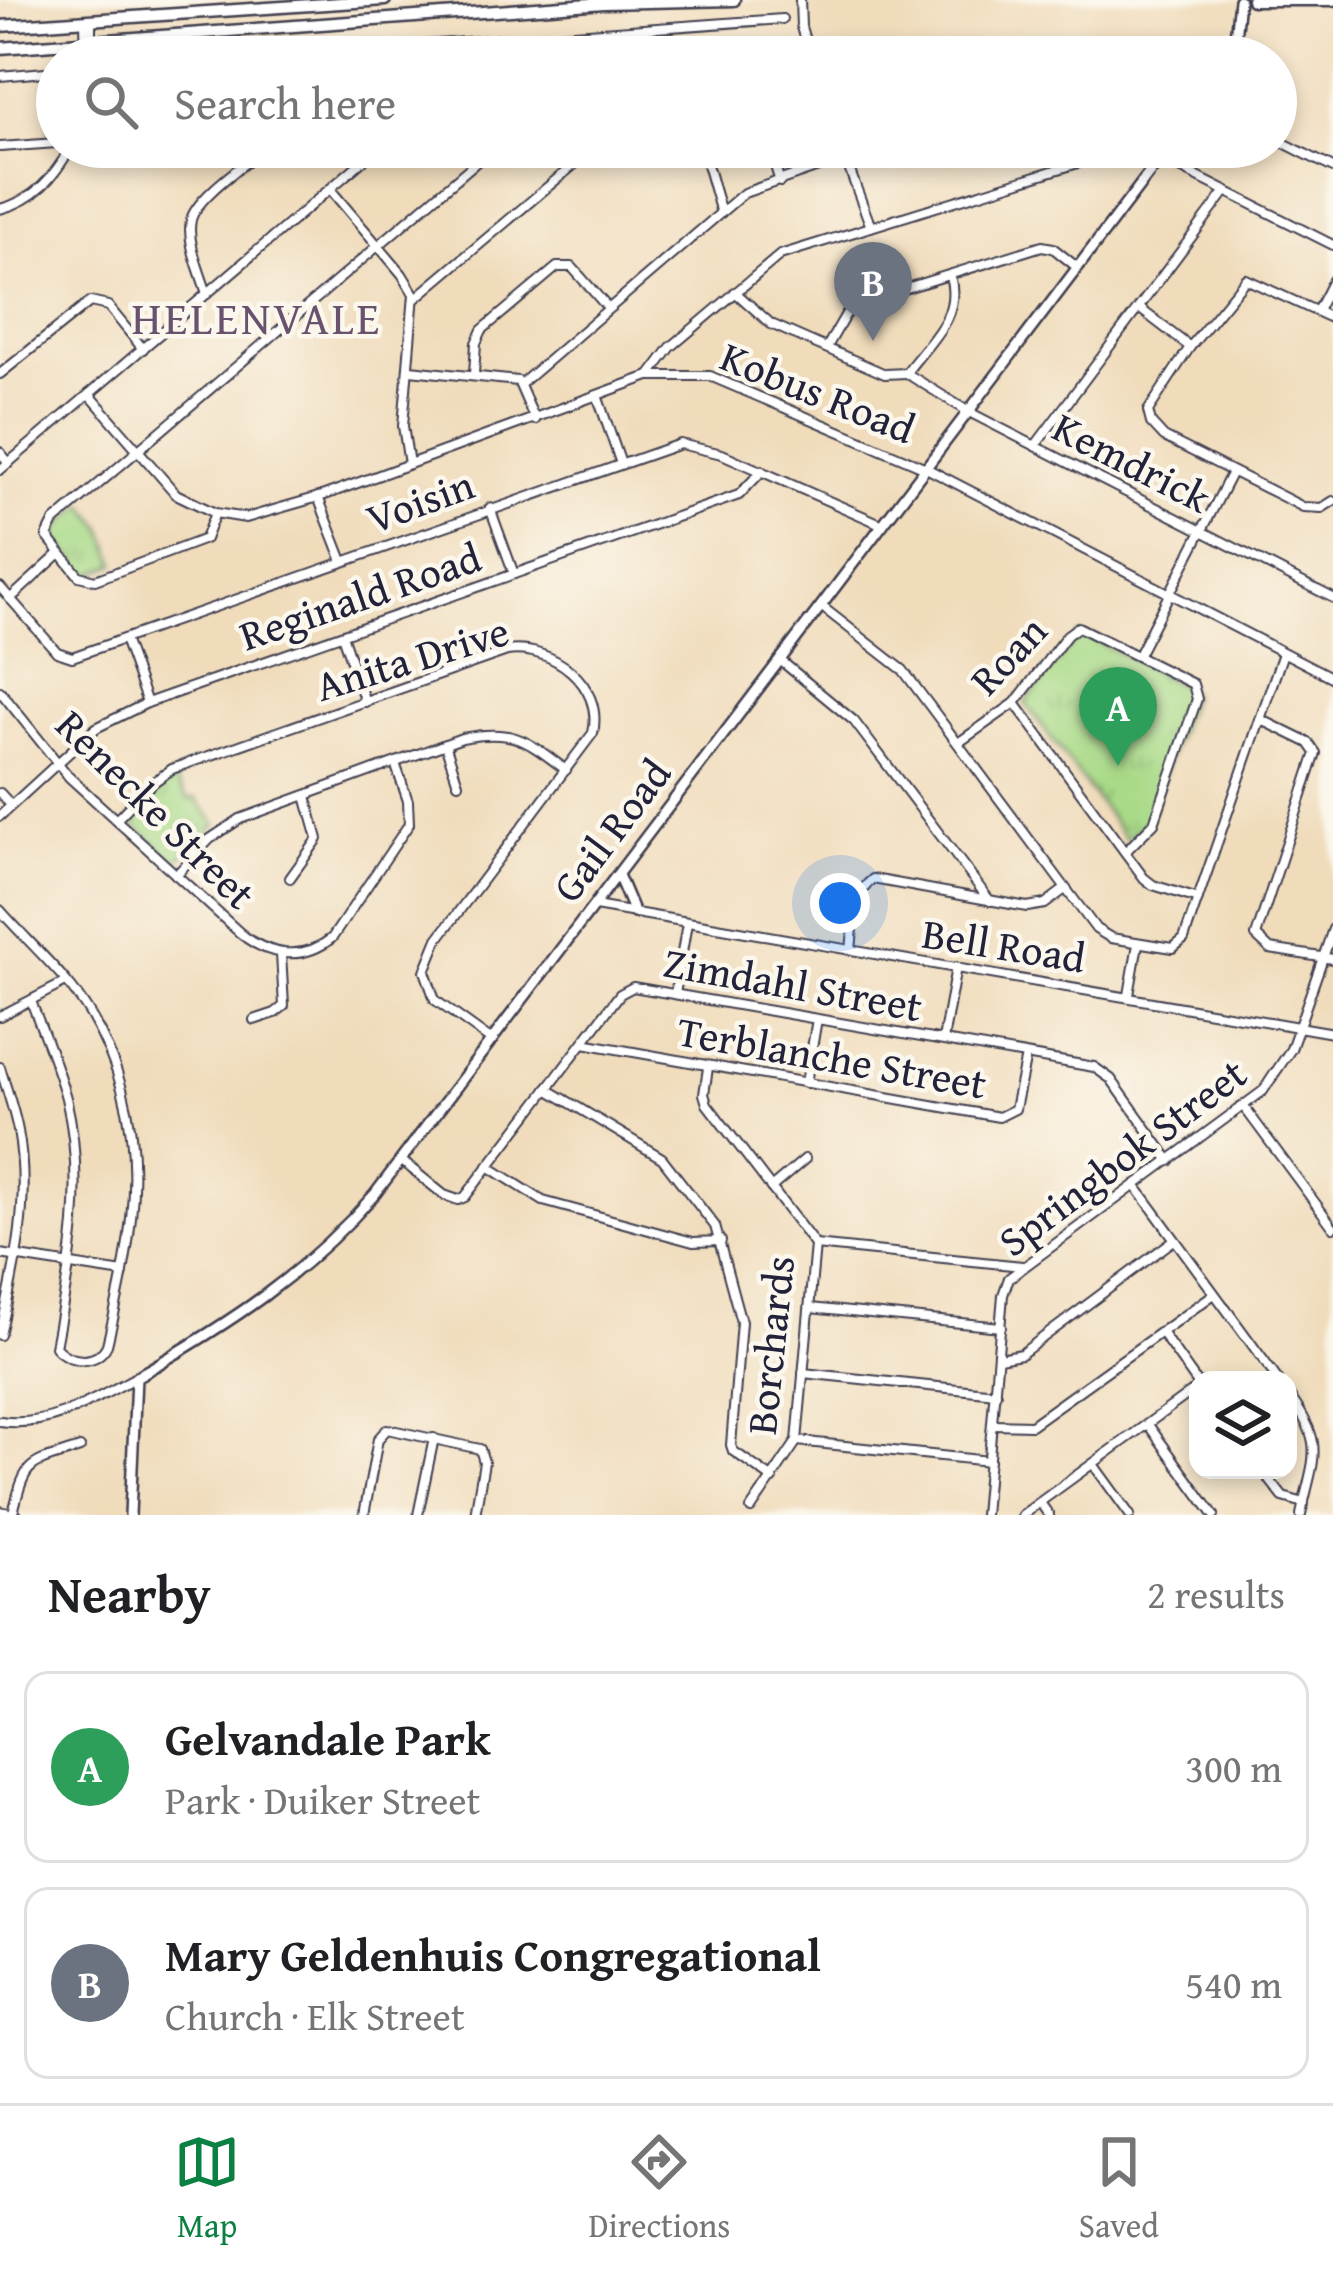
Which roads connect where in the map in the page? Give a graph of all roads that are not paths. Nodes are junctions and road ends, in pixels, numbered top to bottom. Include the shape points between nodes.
1 (385, 0) edge
2 (734, 0) edge
3 (800, 0) edge
4 (1239, 0) edge
5 (1252, 0) edge
6 (1333, 0) edge
7 (782, 19) dead end
8 (88, 21) junction
9 (0, 26) edge
10 (645, 30) junction
11 (578, 35) joint
12 (87, 36) edge
13 (155, 36) edge
14 (562, 36) edge
15 (645, 36) edge
16 (804, 36) edge
17 (1235, 36) edge
18 (36, 45) edge
19 (0, 48) edge
20 (36, 73) edge
21 (0, 76) edge
22 (36, 144) edge
23 (0, 147) edge
24 (1297, 149) edge
25 (1333, 167) edge
26 (59, 168) edge
27 (241, 168) edge
28 (354, 168) edge
29 (469, 168) edge
30 (570, 168) edge
31 (708, 168) edge
32 (776, 168) edge
33 (819, 168) edge
34 (850, 168) edge
35 (1062, 168) edge
36 (1152, 168) edge
37 (1180, 168) edge
38 (780, 182) junction
39 (330, 189) junction
40 (1226, 191) junction
41 (0, 209) edge
42 (721, 213) junction
43 (871, 227) junction
44 (1333, 245) edge
45 (378, 246) junction
46 (1078, 268) junction
47 (950, 276) junction
48 (1333, 280) edge
49 (735, 292) junction
50 (207, 294) junction
51 (415, 299) junction
52 (608, 308) junction
53 (1139, 308) junction
54 (1317, 311) junction
55 (1333, 319) edge
56 (827, 347) junction
57 (1190, 347) junction
58 (143, 349) junction
59 (410, 370) junction
60 (0, 374) edge
61 (475, 374) junction
62 (906, 374) junction
63 (649, 376) junction
64 (522, 383) junction
65 (89, 394) junction
66 (598, 398) junction
67 (969, 412) junction
68 (535, 420) junction
69 (1035, 446) junction
70 (137, 451) junction
71 (0, 452) edge
72 (9, 463) junction
73 (409, 464) junction
74 (621, 464) junction
75 (926, 468) junction
76 (0, 470) edge
77 (762, 471) junction
78 (1232, 472) junction
79 (318, 497) junction
80 (1333, 501) edge
81 (490, 508) junction
82 (215, 513) junction
83 (883, 525) junction
84 (1202, 532) junction
85 (59, 554) junction
86 (343, 561) junction
87 (514, 574) junction
88 (0, 587) edge
89 (1171, 593) junction
90 (1333, 598) edge
91 (10, 599) junction
92 (821, 606) junction
93 (342, 634) junction
94 (124, 639) junction
95 (1283, 653) junction
96 (1138, 655) junction
97 (780, 660) junction
98 (1333, 678) edge
99 (0, 692) edge
100 (365, 702) junction
101 (147, 703) junction
102 (1016, 703) junction
103 (1260, 719) junction
104 (958, 743) junction
105 (445, 744) junction
106 (58, 761) junction
107 (394, 763) junction
108 (566, 770) junction
109 (458, 783) dead end
110 (0, 794) edge
111 (306, 796) junction
112 (11, 805) junction
113 (0, 816) edge
114 (116, 820) junction
115 (1125, 852) junction
116 (176, 875) junction
117 (618, 875) junction
118 (290, 878) dead end
119 (972, 879) junction
120 (1065, 889) junction
121 (961, 897) junction
122 (1198, 899) junction
123 (990, 901) junction
124 (595, 906) junction
125 (0, 910) edge
126 (634, 913) junction
127 (687, 923) junction
128 (1333, 928) edge
129 (1138, 944) junction
130 (851, 950) junction
131 (281, 953) junction
132 (1328, 958) edge
133 (956, 967) junction
134 (64, 983) junction
135 (676, 994) junction
136 (1129, 996) junction
137 (31, 1001) junction
138 (0, 1016) edge
139 (817, 1019) junction
140 (254, 1020) dead end
141 (1299, 1026) junction
142 (1333, 1033) edge
143 (943, 1040) junction
144 (492, 1041) junction
145 (583, 1043) junction
146 (1026, 1055) junction
147 (0, 1067) edge
148 (708, 1068) junction
149 (806, 1083) junction
150 (547, 1090) junction
151 (1244, 1107) junction
152 (806, 1159) dead end
153 (402, 1160) junction
154 (1170, 1161) junction
155 (488, 1166) junction
156 (1135, 1185) junction
157 (772, 1188) junction
158 (1333, 1227) edge
159 (1174, 1240) junction
160 (721, 1241) junction
161 (815, 1245) junction
162 (0, 1254) edge
163 (17, 1257) junction
164 (70, 1265) junction
165 (1024, 1266) junction
166 (123, 1274) junction
167 (1214, 1294) junction
168 (810, 1309) junction
169 (1000, 1327) junction
170 (0, 1331) edge
171 (1161, 1332) junction
172 (999, 1358) junction
173 (1270, 1371) edge
174 (803, 1373) junction
175 (1189, 1373) edge
176 (136, 1377) junction
177 (996, 1393) junction
178 (1189, 1393) edge
179 (1297, 1409) edge
180 (0, 1421) edge
181 (992, 1424) junction
182 (1149, 1426) junction
183 (434, 1438) junction
184 (797, 1441) junction
185 (80, 1448) dead end
186 (989, 1461) junction
187 (1093, 1464) junction
188 (773, 1478) junction
189 (1269, 1479) edge
190 (1304, 1503) junction
191 (1041, 1504) junction
192 (751, 1509) dead end
193 (0, 1511) edge
194 (16, 1514) edge
195 (130, 1515) edge
196 (364, 1515) edge
197 (418, 1515) edge
198 (475, 1515) edge
199 (984, 1515) edge
200 (1022, 1515) edge
201 (1049, 1515) edge
202 (1130, 1515) edge
203 (1214, 1515) edge
204 (1301, 1515) edge

1 - 8 main road
2 - 13 main road
3 - 16 street
4 - 17 street
5 - 6 main road
7 - 10 street
8 - 9 main road
8 - 12 street
10 - 11 street
10 - 15 street
11 - 14 street
18 - 19 main road
20 - 21 street
22 - 23 street
24 - 25 street
26 - 41 street via 38,191
27 - 50 street via 191,218
28 - 39 street
29 - 45 street
30 - 51 street
31 - 42 street
32 - 38 street
33 - 38 street
34 - 43 street
35 - 43 street
36 - 46 street, Gail Road
37 - 40 street
38 - 42 street via 744,194
39 - 45 street
39 - 50 street
40 - 44 street
40 - 53 street
42 - 52 street
43 - 49 street via 780,255
45 - 51 street
45 - 70 street
46 - 47 street via 1046,246
46 - 67 street, Gail Road
47 - 56 street via 859,304
47 - 62 street via 951,313
48 - 54 street
49 - 56 street, Kemdrick via 764,320
49 - 63 street
50 - 58 street
51 - 59 street
52 - 61 street via 572,266 556,266 482,330
52 - 64 street
53 - 57 street
53 - 69 street
54 - 55 street
54 - 57 street via 1246,279
56 - 62 street, Kemdrick via 885,374
57 - 78 street via 1151,401 1150,423
58 - 60 street via 108,306 90,302
58 - 65 street
59 - 61 street
59 - 73 street via 403,444
61 - 64 street
62 - 67 street, Kemdrick
63 - 66 street, Kobus Road
63 - 75 street, Kobus Road via 722,379
64 - 68 street
65 - 70 street
65 - 72 street
66 - 68 street, Kobus Road
66 - 74 street
67 - 69 street, Kemdrick
67 - 75 street, Gail Road
68 - 73 street, Kobus Road
69 - 84 street, Kemdrick
70 - 82 street via 176,494
70 - 85 street via 51,525 47,536
71 - 72 street
72 - 76 street
73 - 79 street, Kobus Road
74 - 77 street, Voisin via 692,444
74 - 81 street, Voisin
75 - 83 street, Gail Road
75 - 89 street, Kobus Road
77 - 83 street, Voisin
77 - 87 street, Reginald Road via 739,495
78 - 80 street via 1304,507
78 - 84 street
79 - 82 street, Kobus Road via 255,516
79 - 86 street
81 - 86 street, Voisin
81 - 87 street
82 - 85 street via 206,539 95,580 79,576
83 - 92 street, Gail Road
84 - 89 street
84 - 90 street, Kemdrick
85 - 91 street
86 - 94 street, Voisin
87 - 93 street, Reginald Road
88 - 91 street, Voisin
89 - 95 street, Kobus Road
89 - 96 street
91 - 94 street, Voisin via 62,656
92 - 97 street, Gail Road
92 - 104 street via 892,659
93 - 100 street
93 - 101 street, Reginald Road
94 - 101 street
95 - 98 street, Kobus Road
95 - 103 street
96 - 102 street, Roan via 1074,629
96 - 115 street, Roan via 1193,684 1197,698 1154,823
97 - 117 street, Gail Road
97 - 119 street via 854,722
99 - 106 street, Renecke Street
100 - 108 street, Anita Drive via 507,652 543,653 594,703 593,733
100 - 114 street, Anita Drive via 172,769
101 - 106 street, Reginald Road via 96,728
102 - 104 street, Roan
102 - 115 street
103 - 122 street
103 - 132 street via 1316,753 1256,936 1270,949
104 - 120 street
105 - 107 street
105 - 108 street via 504,733
105 - 109 street
106 - 112 street, Reginald Road
106 - 114 street, Renecke Street
107 - 111 street
107 - 131 street, Renecke Street via 411,812 404,837 332,938
108 - 144 street, Anita Drive via 426,962 435,1000
110 - 112 street
111 - 116 street via 225,826
111 - 118 street via 318,839
112 - 113 street, Reginald Road
114 - 116 street, Renecke Street
115 - 122 street via 1149,882
116 - 131 street, Renecke Street via 255,945
117 - 124 street, Gail Road
117 - 126 street
119 - 121 street
119 - 123 street
120 - 123 street via 1033,908
120 - 129 street via 1099,932
121 - 123 street
121 - 130 street via 870,880 858,900
122 - 129 street via 1184,941 1173,948
124 - 126 street, Bell Road
124 - 144 street, Gail Road
125 - 134 street
126 - 127 street, Bell Road
127 - 130 street, Bell Road
127 - 135 street
128 - 132 street, Springbok Street
129 - 136 street
130 - 133 street, Bell Road
131 - 140 street, Renecke Street via 284,1006
132 - 141 street, Springbok Street
133 - 136 street, Bell Road
133 - 143 street
134 - 137 street
134 - 166 street via 91,1015 129,1106 136,1177
135 - 139 street, Zimdahl Street
135 - 145 street, Zimdahl Street via 626,990
136 - 141 street, Bell Road
137 - 138 street
137 - 164 street via 74,1145
139 - 143 street, Zimdahl Street
139 - 149 street
141 - 142 street, Bell Road
141 - 151 street, Springbok Street via 1278,1073
143 - 146 street, Zimdahl Street
144 - 153 street, Gail Road
145 - 148 street, Terblanche Street
145 - 150 street, Zimdahl Street
146 - 149 street, Terblanche Street via 1017,1104 1004,1117
146 - 154 street, Zimdahl Street via 1105,1072
147 - 163 street via 21,1162
148 - 149 street, Terblanche Street
148 - 157 street, Borchards via 704,1098
150 - 155 street, Zimdahl Street
150 - 160 street via 662,1158
151 - 154 street, Springbok Street
151 - 158 street
152 - 157 street
153 - 155 street, Zimdahl Street via 458,1200
153 - 176 street, Gail Road via 354,1218 269,1295
154 - 156 street, Springbok Street
155 - 160 street via 544,1202 693,1242
156 - 159 street
156 - 165 street, Springbok Street
157 - 161 street, Borchards
159 - 167 street
159 - 172 street via 1021,1354
160 - 188 street via 741,1322 731,1445
161 - 165 street
161 - 168 street, Borchards
162 - 163 street
163 - 164 street
163 - 170 street
164 - 166 street
164 - 166 street via 55,1347 86,1360 98,1359 107,1345
165 - 169 street, Springbok Street via 1005,1284
167 - 171 street
167 - 173 street
168 - 169 street
168 - 174 street, Borchards
169 - 172 street, Springbok Street
171 - 175 street
171 - 181 street via 1031,1426
172 - 177 street, Springbok Street
174 - 177 street
174 - 184 street, Borchards
176 - 180 street, Gail Road via 62,1413
176 - 195 street
177 - 181 street, Springbok Street
178 - 182 street
179 - 190 street via 1313,1435
181 - 186 street, Springbok Street
182 - 187 street
182 - 203 street
183 - 196 street via 382,1431
183 - 197 street
183 - 198 street via 484,1454
184 - 186 street
184 - 188 street, Borchards
185 - 194 street via 25,1470
186 - 199 street, Springbok Street
187 - 191 street
187 - 202 street
188 - 192 street, Borchards
189 - 190 street via 1283,1497
190 - 204 street
191 - 200 street
191 - 201 street
193 - 194 street

